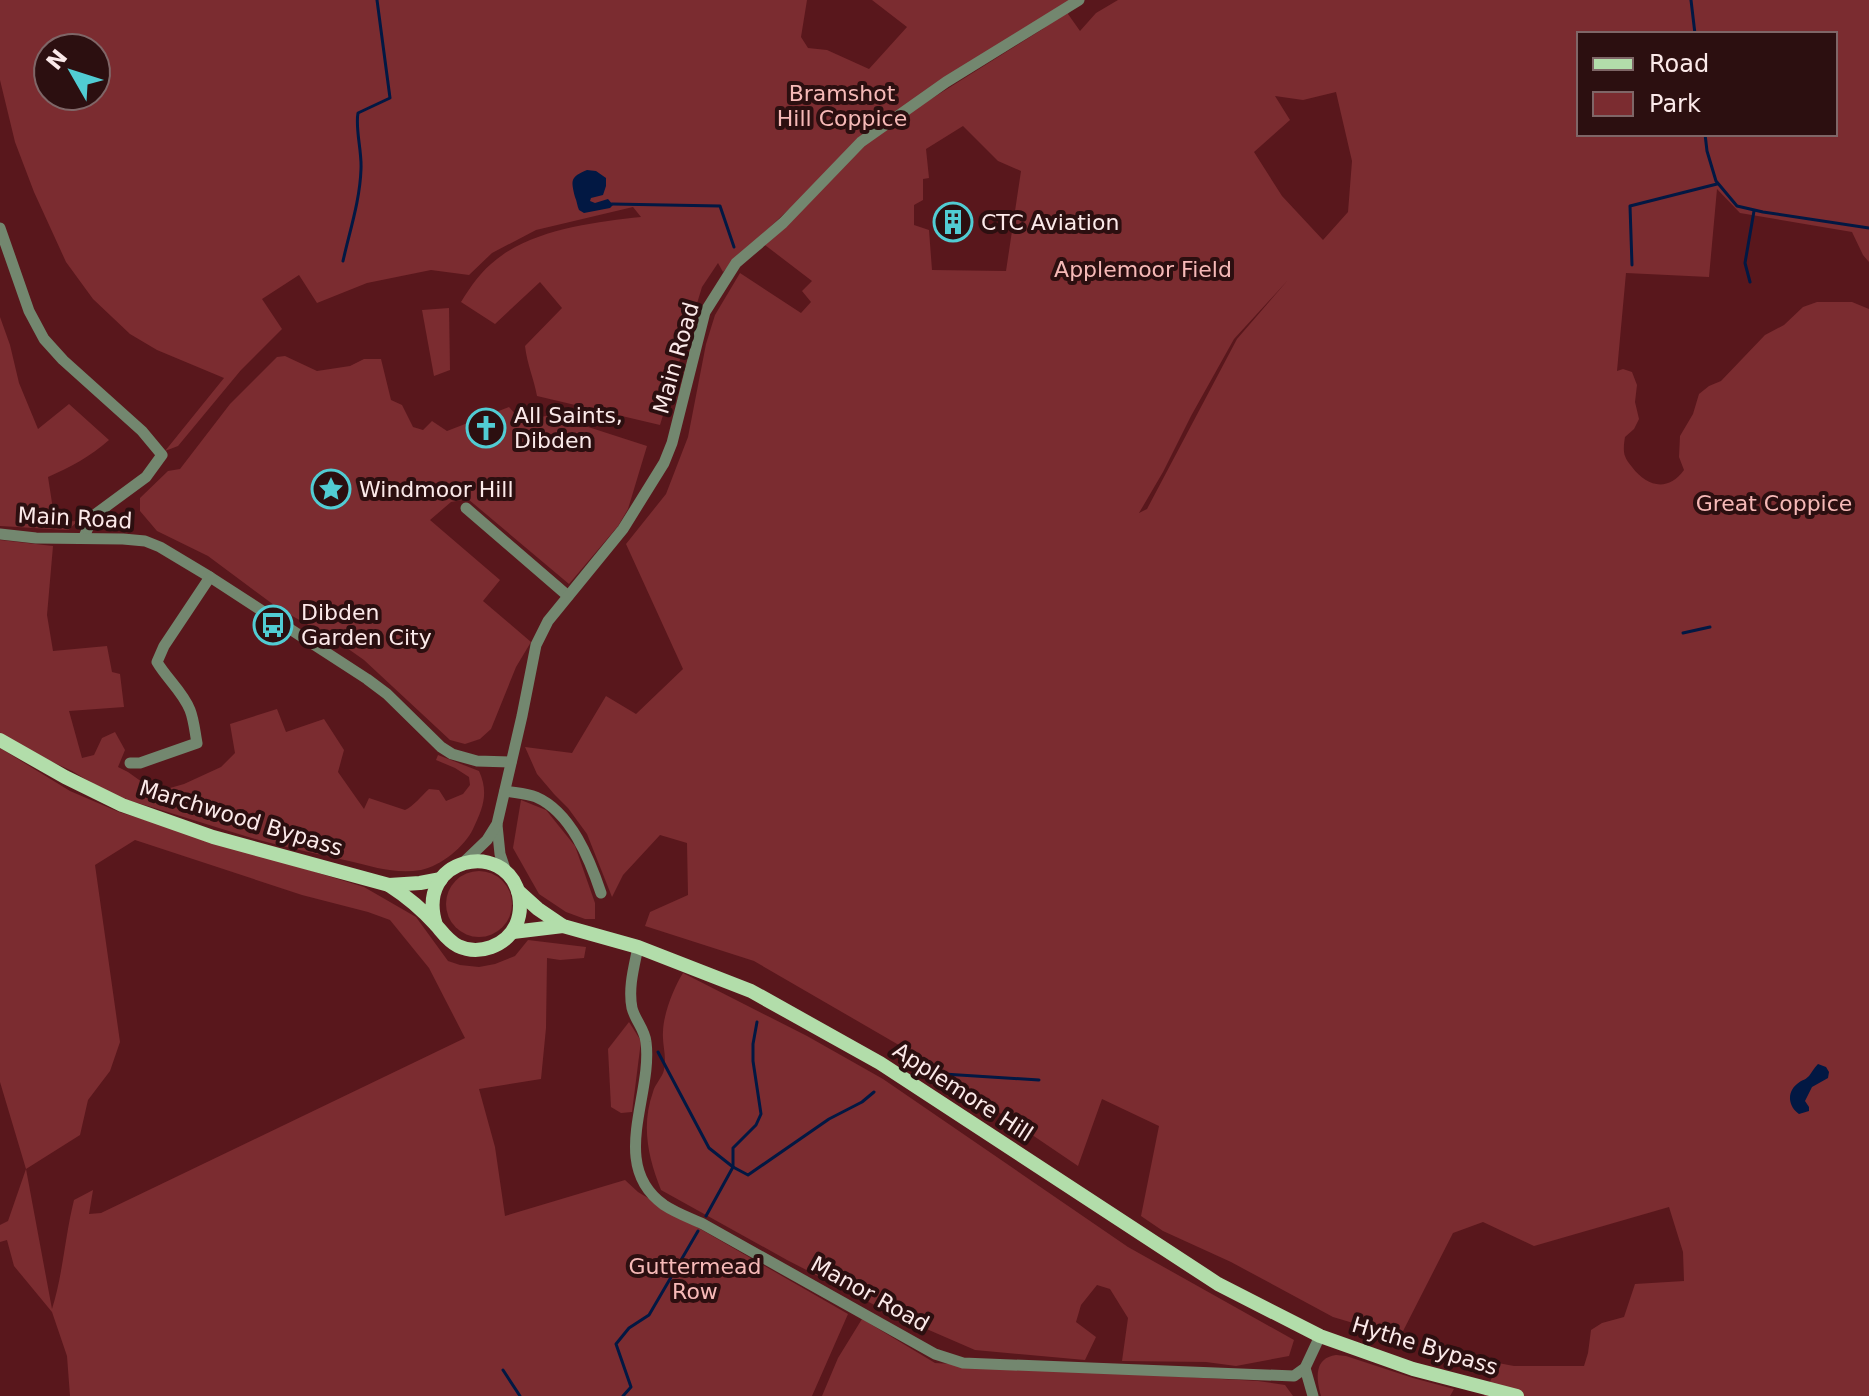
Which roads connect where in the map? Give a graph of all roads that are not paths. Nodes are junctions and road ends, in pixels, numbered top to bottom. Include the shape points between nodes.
1 (1079, 0) edge
2 (0, 228) edge
3 (466, 508) dead end
4 (0, 534) edge
5 (84, 537) junction
6 (210, 577) junction
7 (568, 596) junction
8 (0, 740) edge
9 (511, 762) junction
10 (130, 763) dead end
11 (505, 791) junction
12 (497, 824) junction
13 (462, 863) junction
14 (506, 872) junction
15 (441, 879) junction
16 (389, 885) junction
17 (518, 891) junction
18 (601, 893) dead end
19 (436, 925) junction
20 (563, 926) junction
21 (513, 932) junction
22 (638, 947) junction
23 (1320, 1336) junction
24 (1305, 1368) junction
25 (1313, 1396) edge
26 (1517, 1396) edge

1 - 7 street, Main Road via 861,142 736,263 705,312 664,463 623,529
2 - 5 street via 44,339 162,455 146,477 93,516
3 - 7 street
4 - 5 street, Main Road
5 - 6 street, Main Road via 145,541
6 - 9 street, Main Road via 387,694 441,747 477,761
6 - 10 street via 157,662 191,712 197,743
7 - 9 street, Main Road via 536,645
8 - 16 main road, Marchwood Bypass via 122,805 213,837
9 - 11 street, Main Road
11 - 12 street, Main Road
11 - 18 street via 551,806 581,844
12 - 13 street, Main Road
12 - 14 street, Main Road
13 - 14 main road via 485,862
13 - 15 main road
14 - 17 main road
15 - 16 main road, Marchwood Bypass
15 - 19 main road via 432,901
16 - 19 main road, Marchwood Bypass
17 - 20 main road, Applemore Hill
17 - 21 main road via 521,905
19 - 21 main road via 445,938 473,950 488,949
20 - 21 main road, Applemore Hill
20 - 22 main road, Applemore Hill
22 - 23 main road, Applemore Hill via 751,991 880,1063 1218,1284
22 - 24 street, Manor Road via 631,986 647,1057 635,1148 647,1190 665,1206 935,1354 963,1363 1294,1376
23 - 24 street
23 - 26 main road, Hythe Bypass via 1413,1369
24 - 25 street

